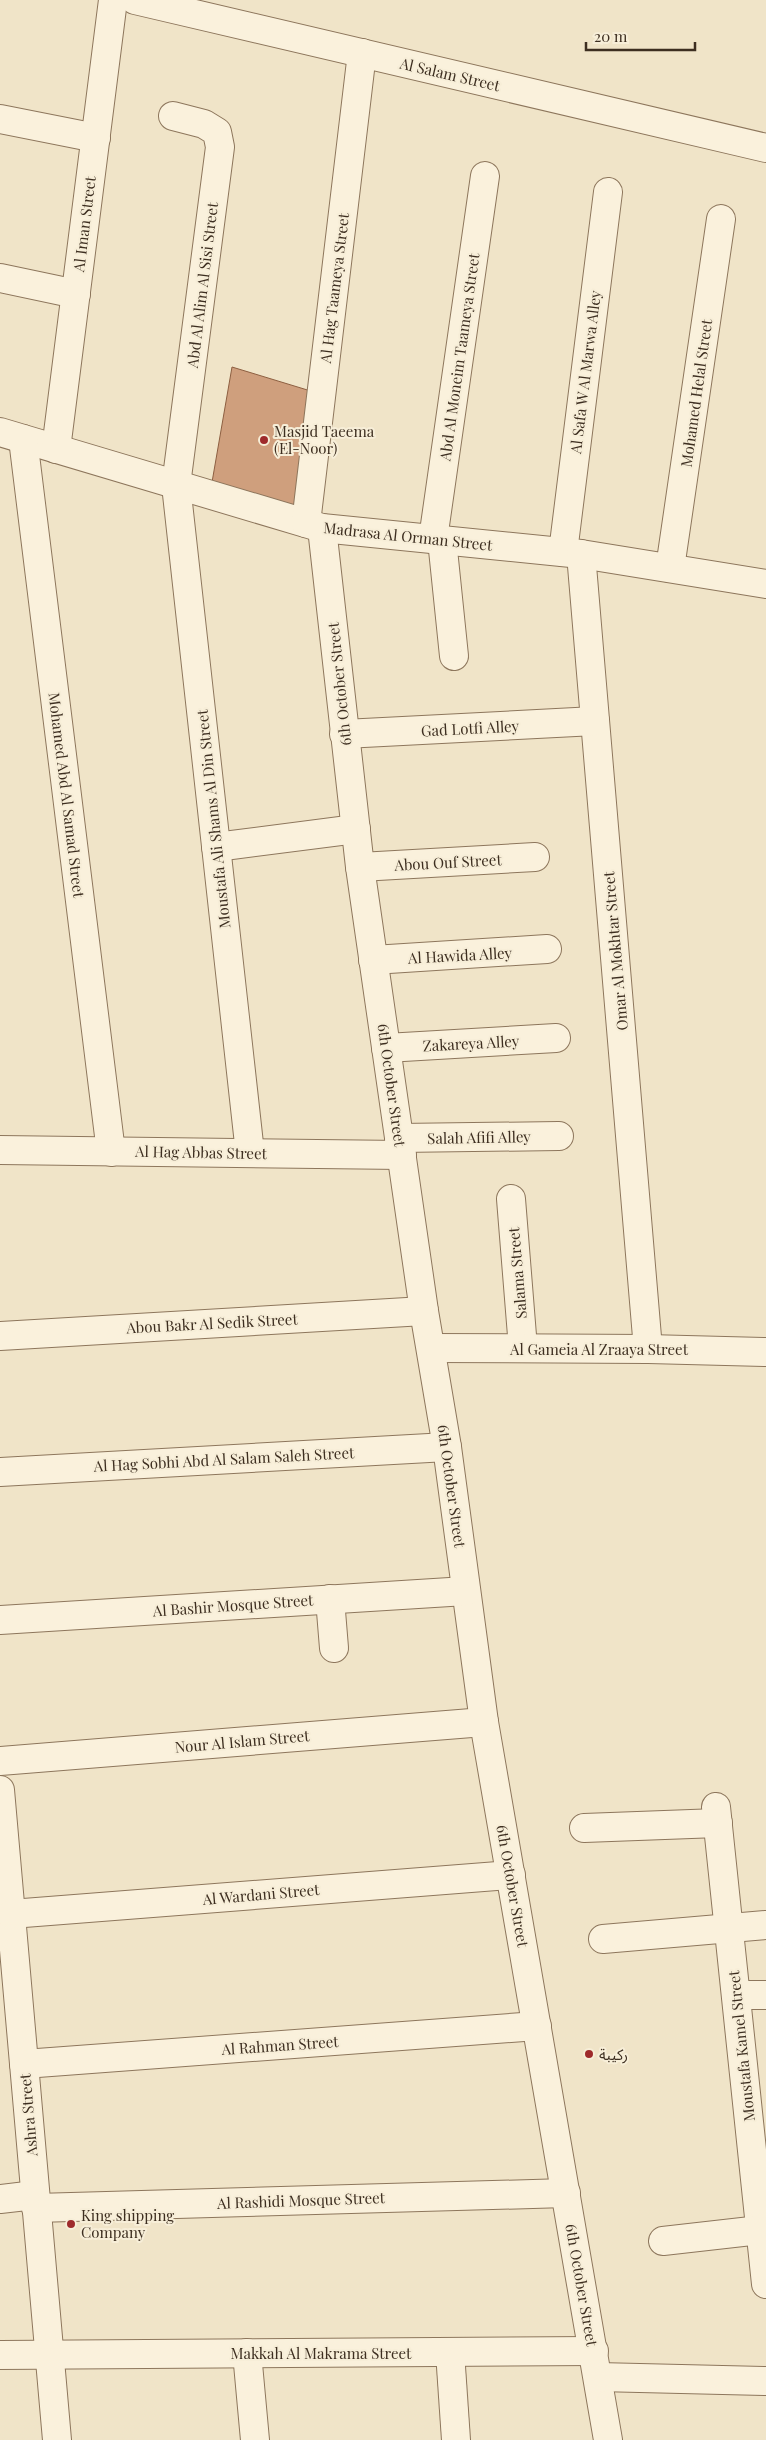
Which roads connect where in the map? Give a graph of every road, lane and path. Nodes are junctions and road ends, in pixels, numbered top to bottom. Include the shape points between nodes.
1 (113, 0) edge
2 (135, 0) edge
3 (362, 53) junction
4 (173, 116) dead end
5 (0, 119) edge
6 (96, 138) junction
7 (766, 148) edge
8 (485, 176) dead end
9 (608, 192) dead end
10 (721, 218) dead end
11 (0, 278) edge
12 (76, 294) junction
13 (12, 435) edge
14 (56, 449) junction
15 (176, 485) junction
16 (314, 525) junction
17 (437, 539) junction
18 (572, 553) junction
19 (670, 568) junction
20 (766, 584) edge
21 (454, 656) dead end
22 (595, 722) junction
23 (344, 734) junction
24 (356, 828) junction
25 (216, 847) junction
26 (535, 857) dead end
27 (360, 867) junction
28 (546, 950) dead end
29 (374, 960) junction
30 (556, 1038) dead end
31 (386, 1048) junction
32 (559, 1136) dead end
33 (401, 1146) junction
34 (0, 1150) edge
35 (111, 1152) junction
36 (250, 1153) junction
37 (511, 1198) dead end
38 (424, 1311) junction
39 (0, 1336) edge
40 (431, 1348) junction
41 (523, 1348) junction
42 (648, 1348) junction
43 (766, 1352) edge
44 (447, 1447) junction
45 (0, 1472) edge
46 (466, 1591) junction
47 (330, 1599) junction
48 (0, 1620) edge
49 (334, 1648) dead end
50 (484, 1722) junction
51 (0, 1761) edge
52 (0, 1790) edge
53 (584, 1828) dead end
54 (511, 1874) junction
55 (7, 1911) edge
56 (766, 1925) edge
57 (729, 1927) junction
58 (602, 1939) dead end
59 (766, 1994) edge
60 (736, 1995) junction
61 (537, 2026) junction
62 (16, 2060) edge
63 (566, 2193) junction
64 (0, 2199) edge
65 (36, 2202) junction
66 (760, 2230) junction
67 (663, 2241) dead end
68 (766, 2284) edge
69 (450, 2352) junction
70 (247, 2353) junction
71 (0, 2355) edge
72 (49, 2355) junction
73 (596, 2364) junction
74 (766, 2381) edge
75 (57, 2440) edge
76 (254, 2440) edge
77 (456, 2440) edge
78 (608, 2440) edge

1 - 6 street, Al Iman Street
2 - 3 street, Al Salam Street
3 - 7 street, Al Salam Street
3 - 16 street, Al Hag Taameya Street
4 - 15 street, Abd Al Alim Al Sisi Street via 204,124 217,132 220,146
5 - 6 street
6 - 12 street, Al Iman Street
8 - 17 street, Abd Al Moneim Taameya Street
9 - 18 street, Al Safa W Al Marwa Alley
10 - 19 street, Mohamed Helal Street
11 - 12 street
12 - 14 street, Al Iman Street
13 - 14 street, Madrasa Al Orman Street
13 - 35 street, Mohamed Abd Al Samad Street
14 - 15 street, Madrasa Al Orman Street
15 - 16 street, Madrasa Al Orman Street
15 - 25 street, Moustafa Ali Shams Al Din Street
16 - 17 street, Madrasa Al Orman Street
16 - 23 street, 6th October Street
17 - 18 street, Madrasa Al Orman Street
17 - 21 street, Abd Al Moneim Taameya Street
18 - 19 street, Madrasa Al Orman Street
18 - 22 street, Omar Al Mokhtar Street
19 - 20 street, Madrasa Al Orman Street
22 - 23 street, Gad Lotfi Alley
22 - 42 street, Omar Al Mokhtar Street
23 - 24 street, 6th October Street
24 - 25 street
24 - 27 street, 6th October Street
25 - 36 street, Moustafa Ali Shams Al Din Street
26 - 27 street, Abou Ouf Street
27 - 29 street, 6th October Street
28 - 29 street, Al Hawida Alley
29 - 31 street, 6th October Street
30 - 31 street, Zakareya Alley
31 - 33 street, 6th October Street
32 - 33 street, Salah Afifi Alley
33 - 36 street, Al Hag Abbas Street
33 - 38 street, 6th October Street
34 - 35 street, Al Hag Abbas Street
35 - 36 street, Al Hag Abbas Street
37 - 41 street, Salama Street
38 - 39 street, Abou Bakr Al Sedik Street
38 - 40 street, 6th October Street
40 - 41 street, Al Gameia Al Zraaya Street
40 - 44 street, 6th October Street
41 - 42 street, Al Gameia Al Zraaya Street
42 - 43 street, Al Gameia Al Zraaya Street
44 - 45 street, Al Hag Sobhi Abd Al Salam Saleh Street
44 - 46 street, 6th October Street
46 - 47 street, Al Bashir Mosque Street
46 - 50 street, 6th October Street
47 - 48 street, Al Bashir Mosque Street
47 - 49 street
50 - 51 street, Nour Al Islam Street
50 - 54 street, 6th October Street
52 - 55 street, Ashra Street
53 - 57 street, Moustafa Kamel Street via 717,1815
54 - 55 street, Al Wardani Street
54 - 61 street, 6th October Street
55 - 62 street, Ashra Street
56 - 57 street
57 - 58 street
57 - 60 street, Moustafa Kamel Street
59 - 60 street
60 - 66 street, Moustafa Kamel Street
61 - 62 street, Al Rahman Street
61 - 63 street, 6th October Street
62 - 65 street, Ashra Street
63 - 65 street, Al Rashidi Mosque Street
63 - 73 street, 6th October Street
64 - 65 street, Al Rashidi Mosque Street
65 - 72 street, Ashra Street
66 - 67 street
66 - 68 street, Moustafa Kamel Street
69 - 70 street, Makkah Al Makrama Street
69 - 73 street, Makkah Al Makrama Street
69 - 77 street
70 - 72 street, Makkah Al Makrama Street
70 - 76 street
71 - 72 street, Makkah Al Makrama Street
72 - 75 street, Ashra Street
73 - 74 street, Makkah Al Makrama Street
73 - 78 street, 6th October Street

